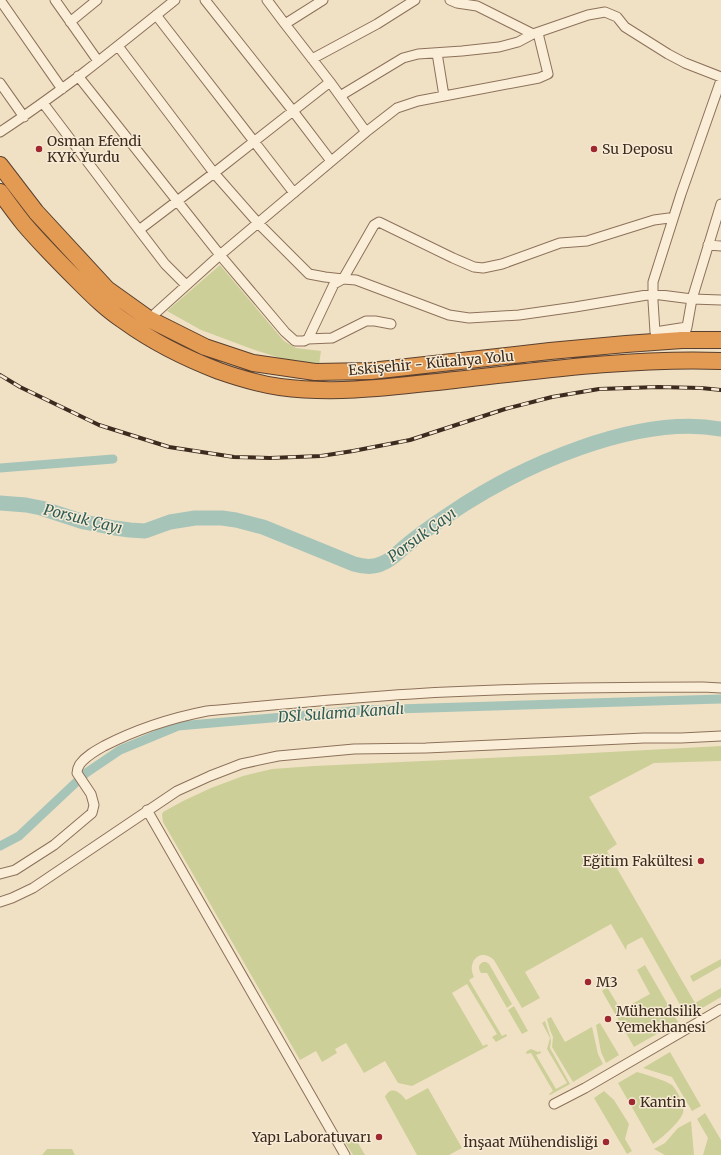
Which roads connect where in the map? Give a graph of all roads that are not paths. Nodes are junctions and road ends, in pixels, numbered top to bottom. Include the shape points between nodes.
1 (0, 0) edge
2 (55, 0) edge
3 (97, 0) edge
4 (175, 0) edge
5 (205, 0) edge
6 (267, 0) edge
7 (323, 0) edge
8 (416, 0) edge
9 (450, 0) edge
10 (156, 16) junction
11 (70, 22) junction
12 (285, 24) junction
13 (535, 34) junction
14 (118, 46) junction
15 (436, 52) junction
16 (312, 59) junction
17 (98, 61) junction
18 (78, 76) junction
19 (721, 77) edge
20 (721, 80) edge
21 (330, 82) junction
22 (0, 83) edge
23 (62, 89) junction
24 (340, 96) junction
25 (444, 96) junction
26 (43, 103) junction
27 (293, 111) junction
28 (24, 117) junction
29 (0, 132) edge
30 (366, 132) junction
31 (254, 142) junction
32 (331, 161) junction
33 (0, 165) edge
34 (214, 173) junction
35 (0, 192) edge
36 (294, 193) junction
37 (178, 202) junction
38 (721, 204) edge
39 (673, 219) junction
40 (258, 223) junction
41 (139, 230) junction
42 (708, 245) junction
43 (721, 246) edge
44 (220, 255) junction
45 (343, 279) junction
46 (186, 285) junction
47 (653, 294) junction
48 (692, 299) junction
49 (721, 300) edge
50 (149, 319) junction
51 (391, 324) dead end
52 (684, 334) junction
53 (308, 339) junction
54 (721, 340) edge
55 (721, 361) edge
56 (721, 688) edge
57 (721, 736) edge
58 (148, 810) junction
59 (0, 874) edge
60 (0, 902) edge
61 (721, 1009) edge
62 (554, 1104) dead end
63 (345, 1155) edge

1 - 23 street
2 - 11 street
3 - 11 street
4 - 10 street
5 - 27 street
6 - 12 street
7 - 12 street
8 - 16 street
9 - 13 street via 477,6
10 - 14 street
10 - 31 street
11 - 17 street
12 - 16 street
13 - 15 street via 499,47
13 - 19 street via 588,15 605,12 617,17 625,27 668,54
13 - 25 street via 548,74 539,78
14 - 17 street
14 - 34 street
15 - 24 street via 402,58
15 - 25 street
16 - 21 street
17 - 18 street
18 - 23 street
18 - 37 street
20 - 39 street
21 - 24 street
21 - 27 street
22 - 28 street
23 - 26 street
24 - 30 street
25 - 30 street via 397,108
26 - 28 street
26 - 41 street
27 - 31 street
27 - 32 street
28 - 29 street
30 - 32 street
31 - 34 street
31 - 36 street
32 - 36 street
33 - 50 highway, Eskişehir - Kütahya Yolu via 36,212 107,288
34 - 37 street
34 - 40 street
35 - 55 highway, Eskişehir - Kütahya Yolu via 55,259 122,320 172,351 252,381 280,387 339,391 631,362
36 - 40 street
37 - 41 street
37 - 44 street
38 - 42 street
39 - 45 street via 654,220 587,241 560,243 502,264 483,268 453,258 379,222 374,225
39 - 47 street via 653,282
40 - 44 street
40 - 45 street via 309,274
41 - 46 street via 165,264
42 - 43 street
42 - 48 street
44 - 46 street
44 - 53 street via 290,336 296,341
45 - 47 street via 356,280 449,315 469,318 519,315
45 - 53 street via 334,284
46 - 50 street
47 - 48 street
47 - 52 street via 655,332
48 - 49 street
48 - 52 street
50 - 52 highway, Eskişehir - Kütahya Yolu via 205,347 253,363 315,372 371,371 626,344
51 - 53 street via 366,321 332,338
52 - 54 highway, Eskişehir - Kütahya Yolu
56 - 59 street via 703,686 498,689 206,711 178,717 154,724 90,754 79,765 76,773 91,794 94,805 92,814 54,845 15,870
57 - 58 street via 354,749 278,756 241,764 210,776 177,791
58 - 60 street via 33,888
58 - 63 street
61 - 62 street

